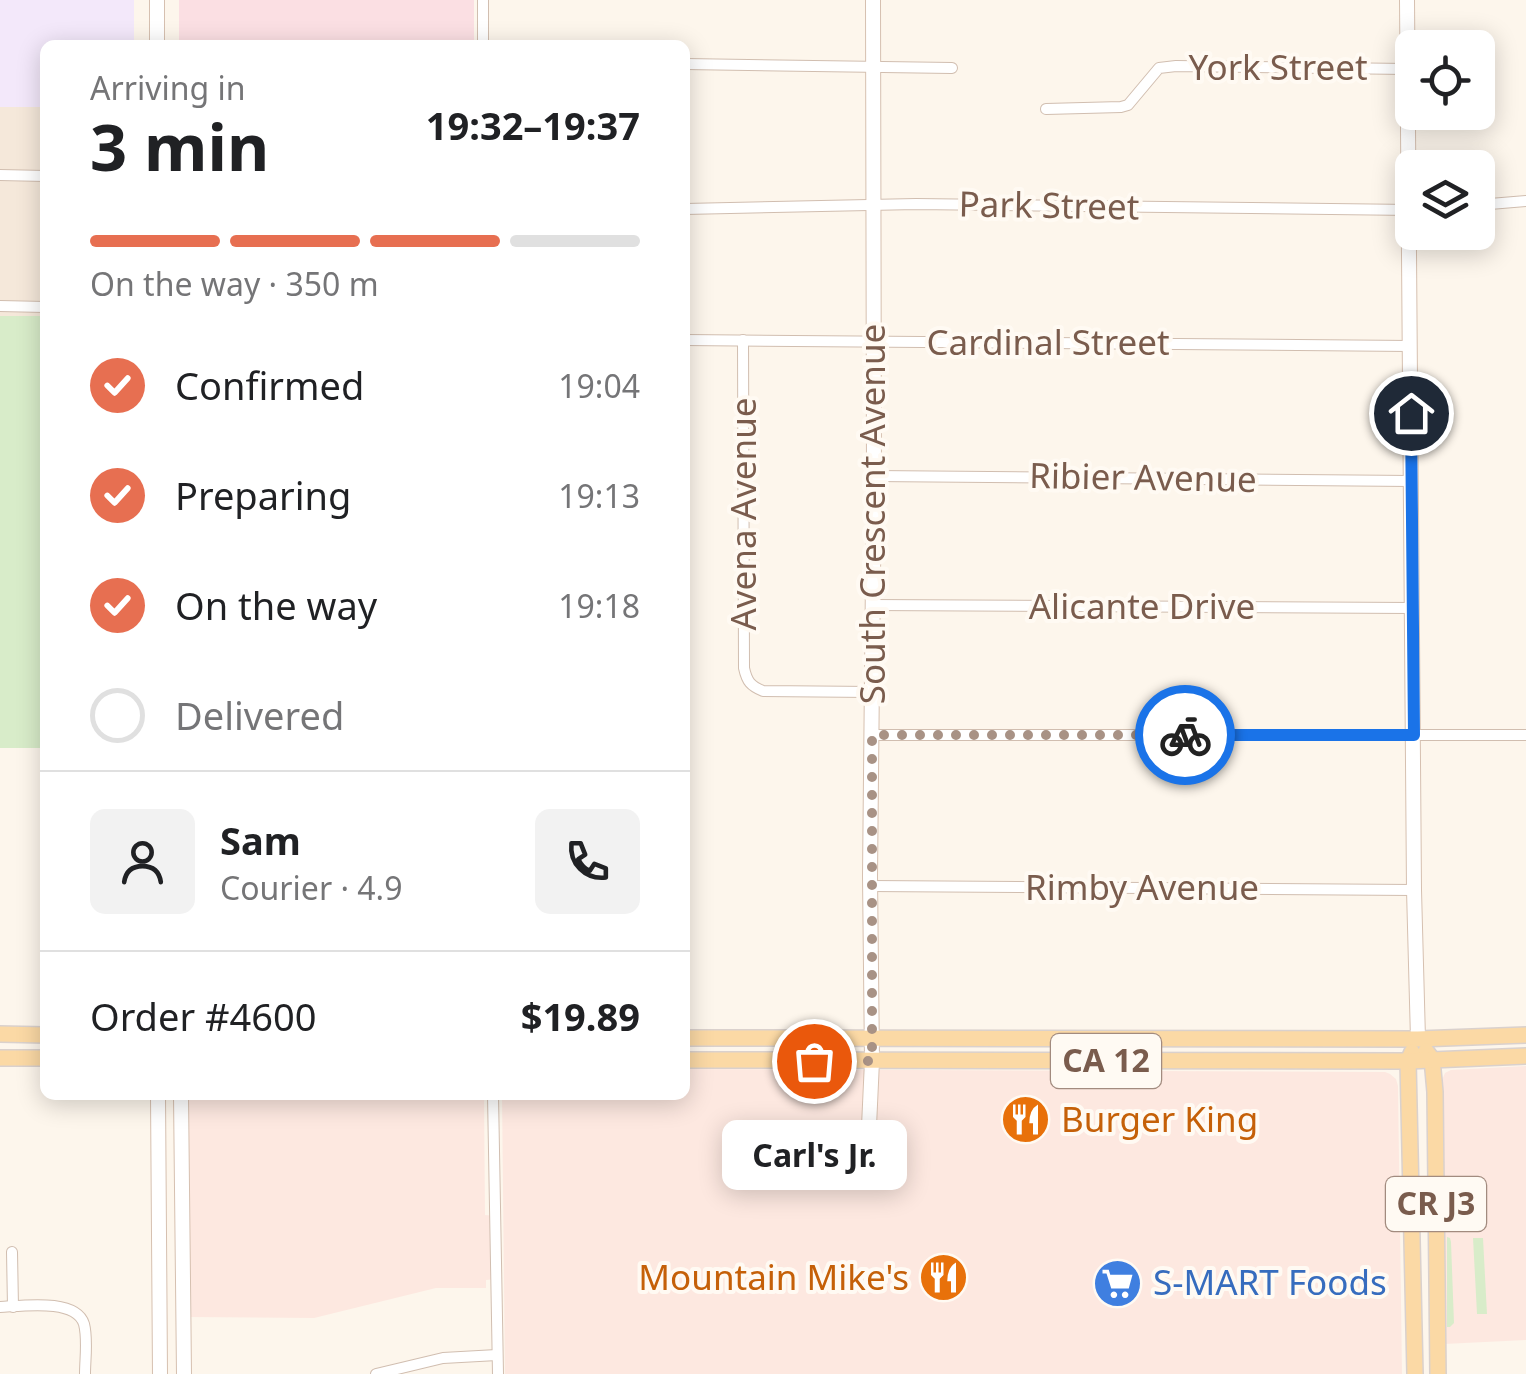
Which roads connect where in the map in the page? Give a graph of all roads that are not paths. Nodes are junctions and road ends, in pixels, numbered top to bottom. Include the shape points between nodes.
1 (157, 0) edge
2 (483, 0) edge
3 (873, 0) edge
4 (1407, 0) edge
5 (1407, 30) edge
6 (157, 40) edge
7 (484, 40) edge
8 (690, 64) edge
9 (872, 65) junction
10 (952, 68) dead end
11 (1395, 69) edge
12 (1046, 108) dead end
13 (0, 175) edge
14 (40, 176) edge
15 (1526, 201) edge
16 (1495, 204) edge
17 (874, 205) junction
18 (690, 209) edge
19 (1395, 210) edge
20 (1410, 250) edge
21 (0, 306) edge
22 (40, 307) edge
23 (690, 340) edge
24 (744, 340) junction
25 (874, 342) junction
26 (1410, 346) junction
27 (874, 476) junction
28 (1411, 481) junction
29 (872, 605) junction
30 (1412, 608) junction
31 (871, 692) junction
32 (872, 735) junction
33 (1414, 735) junction
34 (1526, 735) edge
35 (870, 886) junction
36 (1414, 890) junction
37 (0, 1034) edge
38 (40, 1034) edge
39 (1526, 1035) edge
40 (690, 1038) edge
41 (871, 1038) junction
42 (1205, 1039) junction
43 (1418, 1039) junction
44 (1526, 1056) edge
45 (0, 1058) edge
46 (40, 1058) edge
47 (1432, 1059) junction
48 (690, 1060) edge
49 (872, 1061) junction
50 (1163, 1061) junction
51 (1408, 1061) junction
52 (158, 1100) edge
53 (180, 1100) edge
54 (493, 1100) edge
55 (868, 1148) dead end
56 (1412, 1237) junction
57 (12, 1252) dead end
58 (1437, 1275) junction
59 (0, 1307) edge
60 (13, 1307) junction
61 (497, 1355) junction
62 (85, 1374) edge
63 (160, 1374) edge
64 (184, 1374) edge
65 (376, 1374) edge
66 (498, 1374) edge
67 (1416, 1374) edge
68 (1438, 1374) edge

1 - 6 main road
2 - 7 street
3 - 9 main road, South Crescent Avenue
4 - 5 main road
8 - 9 street
9 - 10 street
9 - 17 main road, South Crescent Avenue
11 - 12 street, York Street via 1176,66 1159,68 1128,105
13 - 14 street
15 - 16 street
17 - 18 street, Park Street
17 - 19 street, Park Street
17 - 25 main road, South Crescent Avenue
20 - 26 main road
21 - 22 street
23 - 24 street, Cardinal Street
24 - 25 street, Cardinal Street
24 - 31 street, Avena Avenue via 744,668 751,686 763,691
25 - 26 street, Cardinal Street
25 - 27 main road, South Crescent Avenue
26 - 28 main road
27 - 28 street, Ribier Avenue
27 - 29 main road, South Crescent Avenue
28 - 30 main road
29 - 30 street, Alicante Drive
29 - 31 main road, South Crescent Avenue
30 - 33 main road
31 - 32 main road, South Crescent Avenue
32 - 33 street
32 - 35 main road, South Crescent Avenue
33 - 34 street
33 - 36 main road
35 - 36 street, Rimby Avenue
35 - 41 main road, South Crescent Avenue
36 - 43 main road
37 - 38 main road
39 - 43 main road, CA 12
40 - 41 main road, CA 12
41 - 42 main road, CA 12
41 - 49 main road, South Crescent Avenue
42 - 43 main road, CA 12
42 - 50 main road
43 - 47 main road
43 - 51 main road, CR J3
44 - 47 main road, CA 12
45 - 46 main road
47 - 51 main road, CA 12
47 - 58 main road, CR J3
48 - 49 main road, CA 12
49 - 50 main road, CA 12
49 - 55 main road, South Crescent Avenue
50 - 51 main road, CA 12
51 - 56 main road, CR J3
52 - 63 main road
53 - 64 main road
54 - 61 street
56 - 58 main road via 1428,1252
56 - 67 main road, CR J3
57 - 60 street
58 - 68 main road, CR J3
59 - 60 street
60 - 62 street via 75,1312 83,1320
61 - 65 street via 443,1358
61 - 66 street

